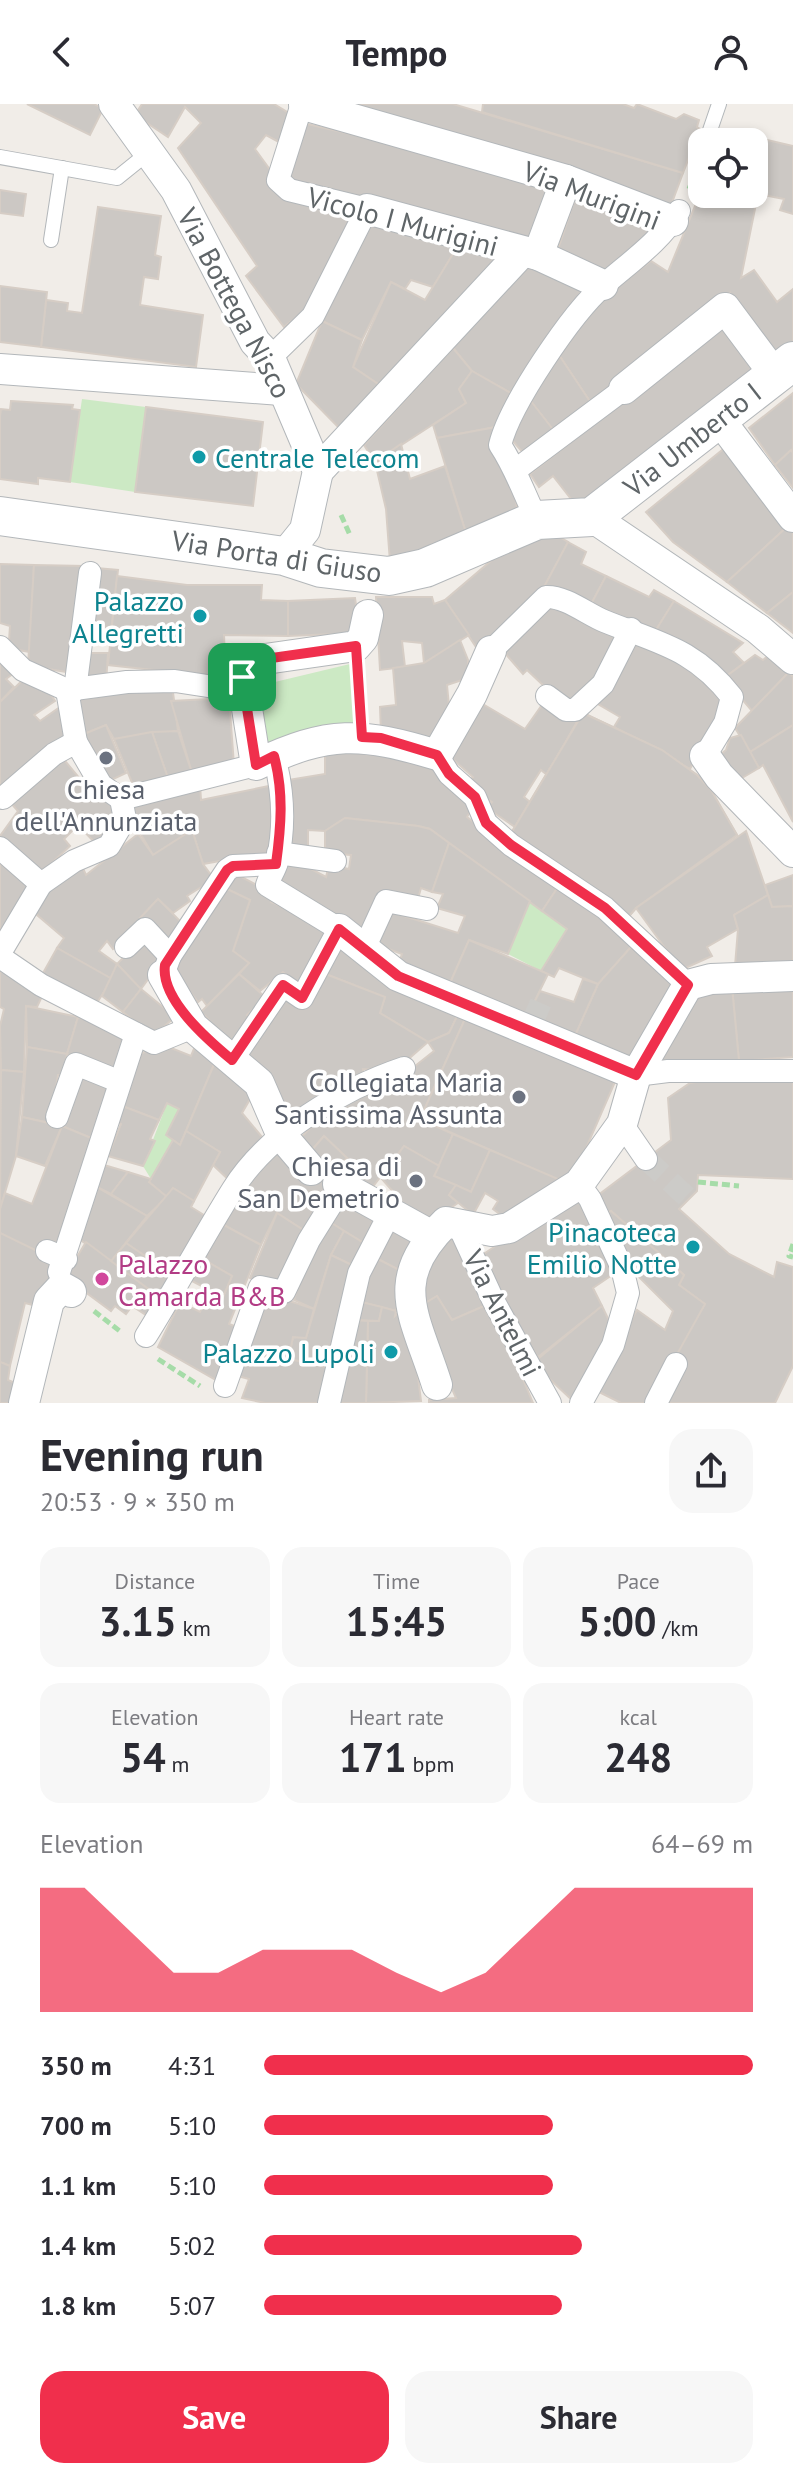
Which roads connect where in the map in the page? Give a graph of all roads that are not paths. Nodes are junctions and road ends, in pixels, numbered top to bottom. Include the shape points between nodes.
1 (719, 104) edge
2 (303, 105) edge
3 (121, 108) edge
4 (711, 128) edge
5 (148, 153) junction
6 (0, 157) edge
7 (62, 168) junction
8 (566, 180) junction
9 (367, 209) junction
10 (676, 216) joint
11 (51, 240) dead end
12 (529, 254) junction
13 (603, 285) junction
14 (270, 358) junction
15 (788, 367) edge
16 (0, 369) edge
17 (624, 389) joint
18 (281, 390) junction
19 (719, 419) junction
20 (517, 469) junction
21 (318, 471) junction
22 (0, 516) edge
23 (592, 517) junction
24 (793, 517) edge
25 (537, 520) junction
26 (284, 556) junction
27 (90, 573) dead end
28 (364, 596) junction
29 (631, 629) junction
30 (0, 647) edge
31 (491, 651) joint
32 (793, 659) edge
33 (242, 677) junction
34 (71, 690) junction
35 (547, 696) dead end
36 (76, 742) junction
37 (437, 755) junction
38 (705, 756) joint
39 (265, 760) junction
40 (1, 797) edge
41 (121, 799) junction
42 (0, 848) edge
43 (793, 852) edge
44 (277, 858) junction
45 (335, 861) dead end
46 (41, 884) junction
47 (427, 909) dead end
48 (339, 929) junction
49 (126, 947) dead end
50 (364, 949) junction
51 (0, 955) edge
52 (167, 965) junction
53 (793, 976) edge
54 (688, 985) junction
55 (193, 1027) junction
56 (136, 1034) junction
57 (232, 1060) junction
58 (404, 1068) dead end
59 (793, 1071) edge
60 (636, 1075) junction
61 (118, 1081) junction
62 (57, 1117) dead end
63 (622, 1124) junction
64 (282, 1136) junction
65 (646, 1159) tunnel mouth
66 (311, 1170) dead end
67 (579, 1184) junction
68 (340, 1185) joint
69 (391, 1211) junction
70 (445, 1229) junction
71 (63, 1264) joint
72 (146, 1336) dead end
73 (676, 1364) dead end
74 (437, 1385) dead end
75 (225, 1386) dead end
76 (24, 1403) edge
77 (329, 1403) edge
78 (550, 1403) edge
79 (581, 1403) edge
80 (656, 1403) edge

1 - 4 lane
2 - 8 street, Via Murigini
2 - 9 street, Vicolo I Murigini via 278,180 289,190
3 - 5 street, Via Bottega Nisco
5 - 7 lane via 117,178
5 - 14 street, Via Bottega Nisco via 176,190 255,342
6 - 7 lane
7 - 11 lane
8 - 10 street, Via Murigini
8 - 12 street
9 - 12 street, Vicolo I Murigini
9 - 14 street via 313,316
10 - 13 street, Via Murigini via 642,254
12 - 13 street, Vicolo I Murigini
12 - 21 street
13 - 20 street, Via Murigini via 575,316 515,409 500,445
14 - 18 street, Via Bottega Nisco
15 - 17 street via 725,308
15 - 19 street, Via Umberto I
16 - 18 street
17 - 20 street
18 - 21 street, Via Bottega Nisco
19 - 23 street, Via Umberto I
19 - 24 street
20 - 25 street, Via Murigini
21 - 26 street via 305,530
22 - 26 street, Via Porta di Giuso
23 - 25 street, Via Porta di Giuso
23 - 32 street via 758,629
25 - 28 street, Via Porta di Giuso via 425,568 389,576
26 - 28 street, Via Porta di Giuso
27 - 34 street
28 - 33 street via 363,638 356,646 251,661
29 - 31 street via 546,597
29 - 35 street via 603,684 575,710 566,710
29 - 38 street via 684,651 714,674 732,697 725,723
30 - 34 street via 23,670
31 - 37 street
33 - 34 street via 227,689 175,681
33 - 39 street
34 - 36 street
36 - 40 street
36 - 41 street via 101,785
37 - 39 street via 362,737 296,746
37 - 54 street via 475,797 486,823 502,838 605,908
38 - 43 street
39 - 41 street
39 - 44 street via 281,782
41 - 46 street via 125,819 109,846
42 - 46 street
44 - 45 street
44 - 48 street via 269,888
44 - 52 street via 227,870
46 - 51 street
47 - 50 street via 386,901
48 - 50 street
48 - 57 street via 302,998 283,985
49 - 52 street via 145,929
50 - 60 street via 398,976 530,1026
51 - 56 street via 41,985
52 - 55 street
53 - 54 street via 711,979
54 - 60 street
55 - 56 street via 154,1043
55 - 57 street
56 - 61 street
57 - 64 street via 259,1083
58 - 64 street via 325,1103
59 - 60 street
60 - 63 street
61 - 62 street via 76,1064
61 - 71 street
63 - 65 street
63 - 67 street
64 - 66 street
64 - 72 street via 234,1187
67 - 70 street via 509,1228
67 - 79 street via 622,1268 628,1293 613,1345
68 - 69 street
68 - 75 street via 284,1292 260,1287
69 - 70 street
69 - 77 street via 359,1273
70 - 74 street via 409,1276 408,1294
70 - 78 street, Via Antelmi via 493,1300
71 - 76 street via 62,1287 49,1301
73 - 80 street

